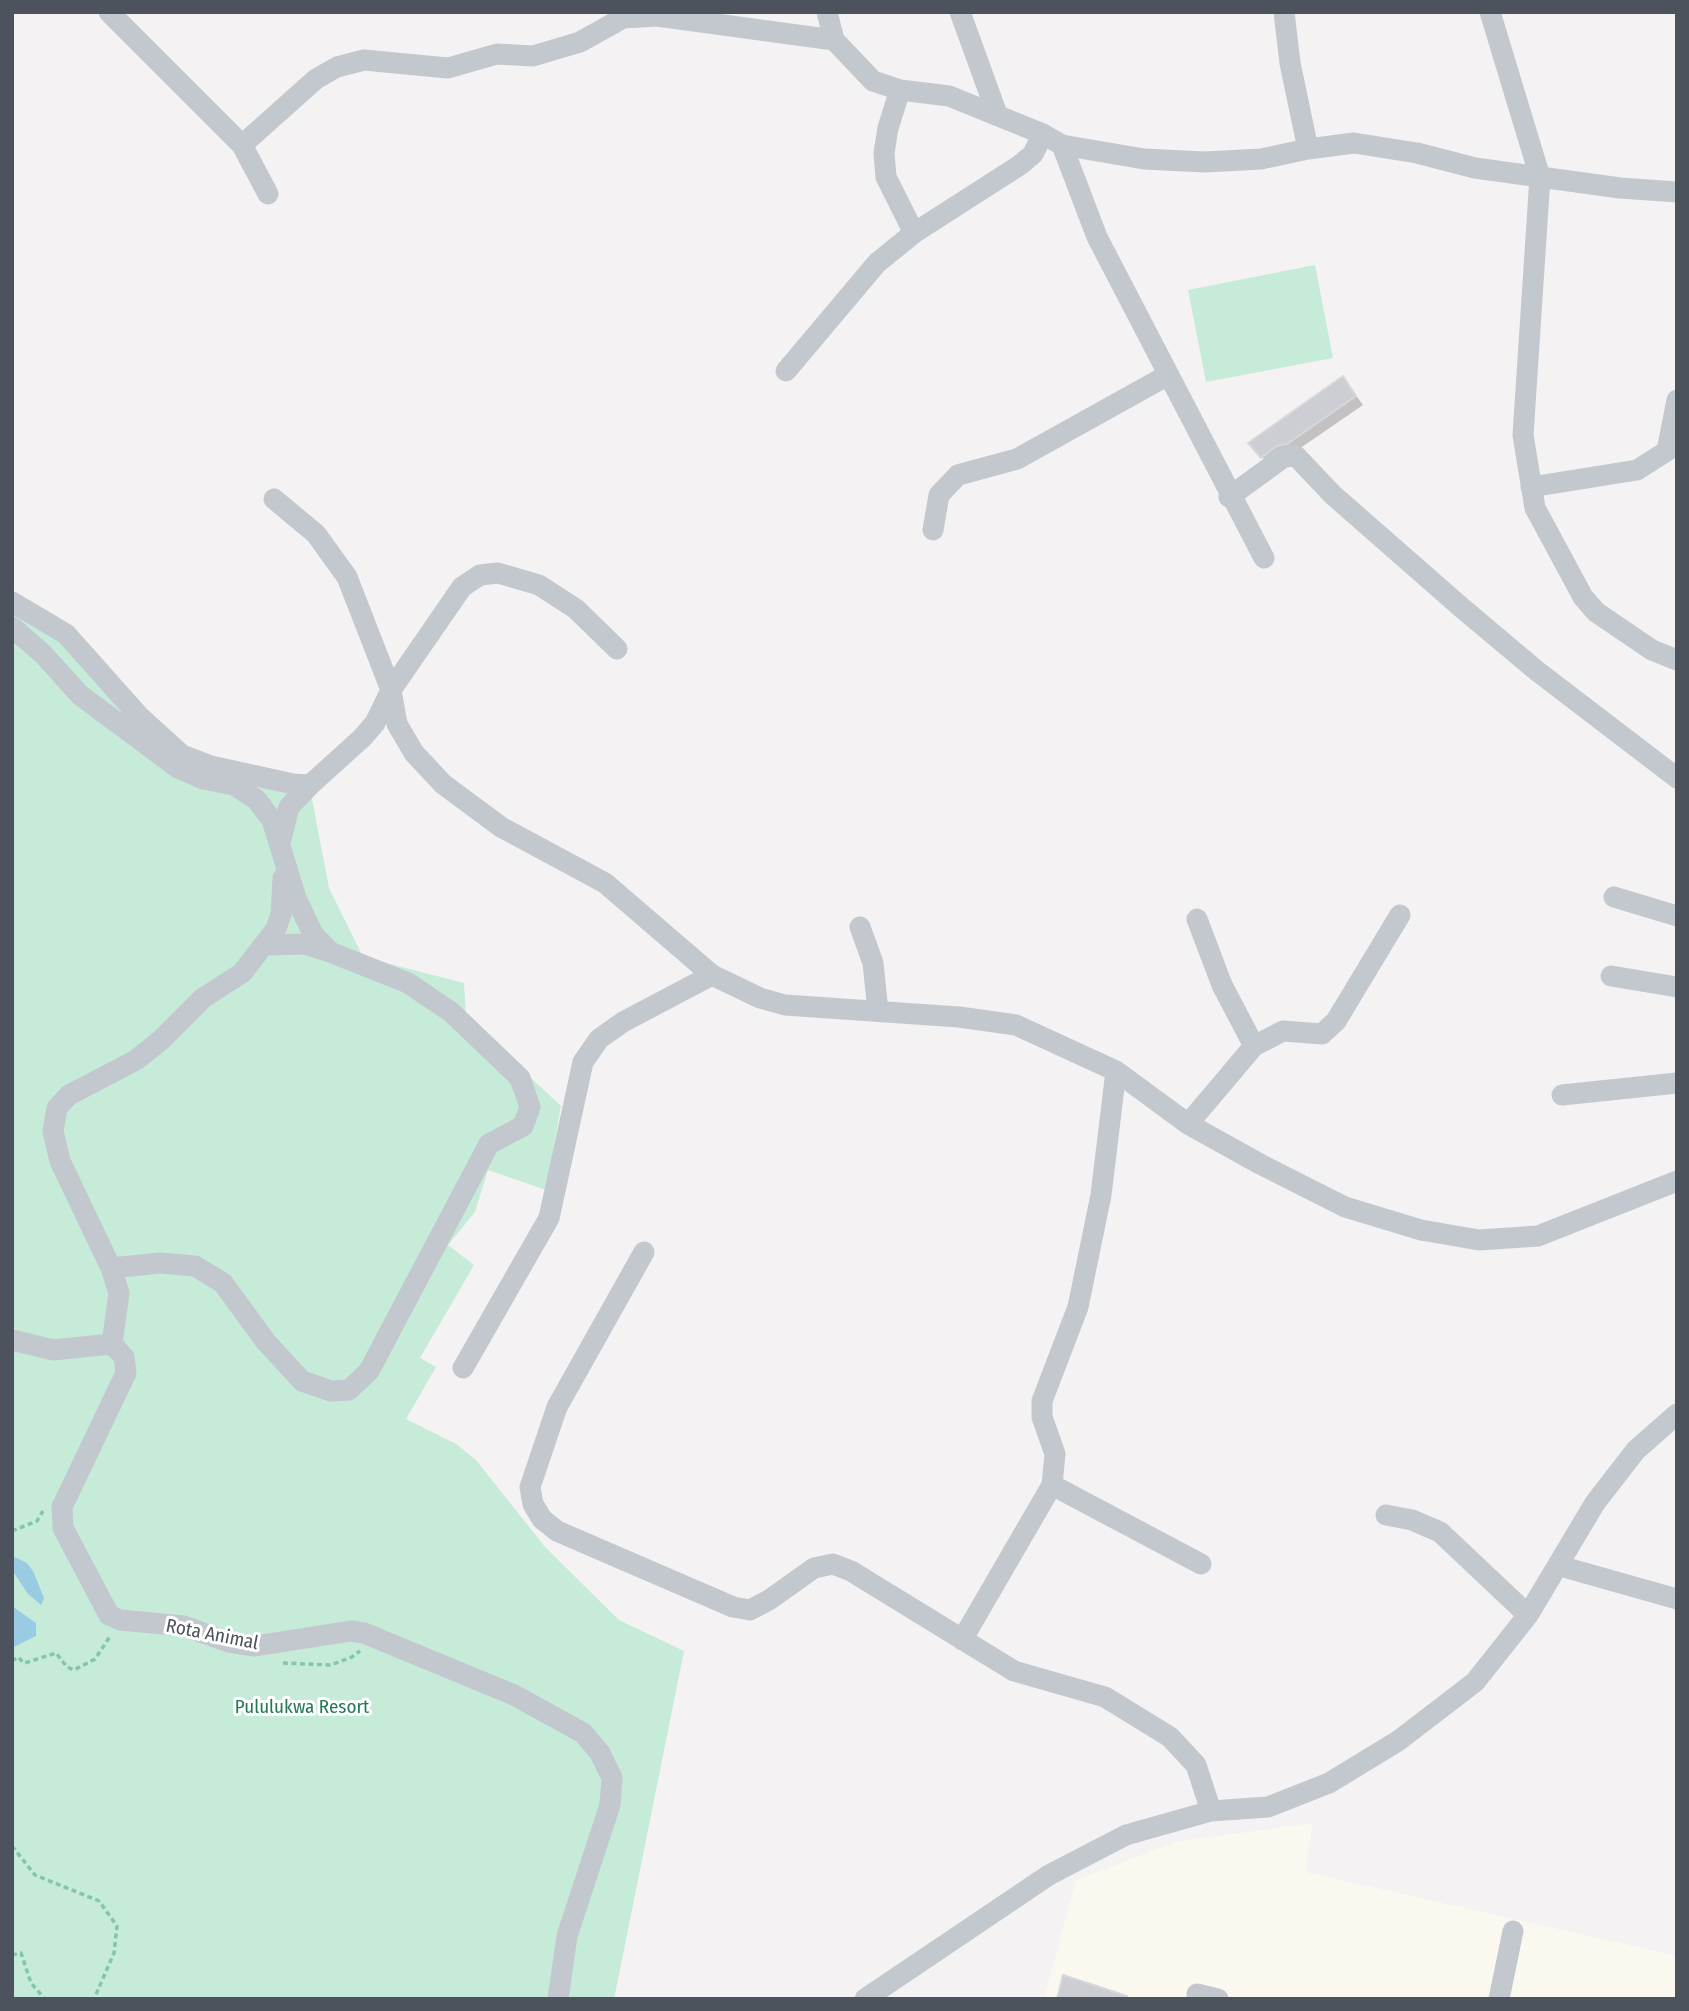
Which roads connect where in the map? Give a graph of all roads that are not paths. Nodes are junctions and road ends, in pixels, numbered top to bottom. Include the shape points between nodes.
1 (109, 12) edge
2 (827, 12) edge
3 (960, 12) edge
4 (1284, 12) edge
5 (1490, 12) edge
6 (623, 15) edge
7 (834, 40) junction
8 (901, 90) junction
9 (997, 114) junction
10 (1043, 134) junction
11 (242, 145) junction
12 (1062, 145) junction
13 (1308, 149) junction
14 (1539, 177) junction
15 (1677, 192) edge
16 (268, 194) dead end
17 (914, 233) junction
18 (786, 371) dead end
19 (1168, 375) junction
20 (1677, 400) edge
21 (1531, 487) junction
22 (1230, 497) junction
23 (274, 499) dead end
24 (933, 530) dead end
25 (1264, 558) dead end
26 (12, 601) edge
27 (12, 627) edge
28 (617, 649) dead end
29 (1677, 660) edge
30 (391, 690) junction
31 (1677, 778) edge
32 (310, 785) junction
33 (279, 846) junction
34 (1614, 897) dead end
35 (1400, 915) dead end
36 (1677, 916) edge
37 (1197, 919) dead end
38 (860, 927) dead end
39 (267, 945) junction
40 (330, 952) junction
41 (712, 975) junction
42 (1611, 976) dead end
43 (1677, 987) edge
44 (878, 1011) junction
45 (1254, 1046) junction
46 (1116, 1070) junction
47 (1677, 1083) edge
48 (1562, 1095) dead end
49 (1188, 1124) junction
50 (1677, 1181) edge
51 (644, 1252) dead end
52 (111, 1268) junction
53 (12, 1340) edge
54 (112, 1344) junction
55 (463, 1368) dead end
56 (1677, 1414) edge
57 (1052, 1485) junction
58 (1386, 1515) dead end
59 (1201, 1564) dead end
60 (1560, 1566) junction
61 (1677, 1599) edge
62 (1528, 1615) junction
63 (962, 1640) junction
64 (1211, 1811) junction
65 (1513, 1931) dead end
66 (558, 1999) edge
67 (865, 1999) edge
68 (1499, 1999) edge

1 - 11 street
2 - 7 street
3 - 9 street
4 - 13 street
5 - 14 street
6 - 7 street
6 - 11 street via 580,42 533,56 498,54 449,68 364,60 337,67 285,104
7 - 8 street via 873,81
8 - 9 street via 950,96
8 - 17 street via 884,153 887,177
9 - 10 street
10 - 12 street
10 - 17 street via 1020,165
11 - 16 street
12 - 13 street via 1144,159 1205,162 1261,159
12 - 19 street via 1097,237
13 - 14 street via 1354,144
14 - 15 street
14 - 21 street via 1523,435
17 - 18 street via 877,263
19 - 22 street
19 - 24 street via 1017,459 958,475 939,495
20 - 21 street via 1667,451 1637,470
21 - 29 street via 1541,523 1583,597 1596,612 1643,645
22 - 25 street
22 - 31 street via 1284,457 1296,456 1333,495 1536,671
23 - 30 street via 316,534 347,577
26 - 32 street via 66,634 139,716 182,755 211,766
27 - 33 street via 80,695 178,768 234,785 257,800 272,820
28 - 30 street via 576,609 539,585 498,573 480,575 462,587
30 - 32 street via 375,723
30 - 41 street via 397,724 414,753 443,784 501,827 606,883
32 - 33 street via 289,807
33 - 39 street via 284,880 281,914
33 - 40 street via 313,934
34 - 36 street
35 - 45 street via 1336,1021 1322,1034 1283,1031
37 - 45 street via 1222,985
38 - 44 street via 873,962
39 - 40 street via 305,944
39 - 52 street via 242,973 203,998 136,1060 69,1095 57,1108 53,1131 60,1161
40 - 52 street via 408,982 451,1012 520,1078 530,1107 523,1126 489,1144 369,1371 349,1390 331,1391 302,1381 266,1342 223,1283 195,1266 160,1263
41 - 44 street via 760,999 785,1005
41 - 55 street via 623,1022 599,1039 583,1062 549,1217
42 - 43 street
44 - 46 street via 1016,1025
45 - 49 street
46 - 49 street
46 - 57 street via 1101,1195 1078,1307 1042,1401 1042,1417 1055,1454
47 - 48 street
49 - 50 street via 1345,1207 1421,1230 1479,1240 1538,1236
51 - 63 street via 557,1406 530,1487 542,1519 556,1531 733,1607 750,1610 814,1567 833,1564
52 - 54 street via 119,1293
53 - 54 street via 52,1350
54 - 66 street, Rota Animal via 124,1357 126,1373 62,1507 63,1528 109,1615 184,1626 255,1646 340,1632 364,1633 514,1695 583,1733 600,1753 612,1778 610,1805 567,1936
56 - 60 street via 1636,1450 1603,1492
57 - 59 street
57 - 63 street
58 - 62 street via 1440,1532
60 - 61 street
60 - 62 street
62 - 64 street via 1475,1682 1398,1741 1329,1783 1268,1807
63 - 64 street via 1014,1671 1105,1697 1170,1737 1196,1765
64 - 67 street via 1126,1835 1049,1875
65 - 68 street

